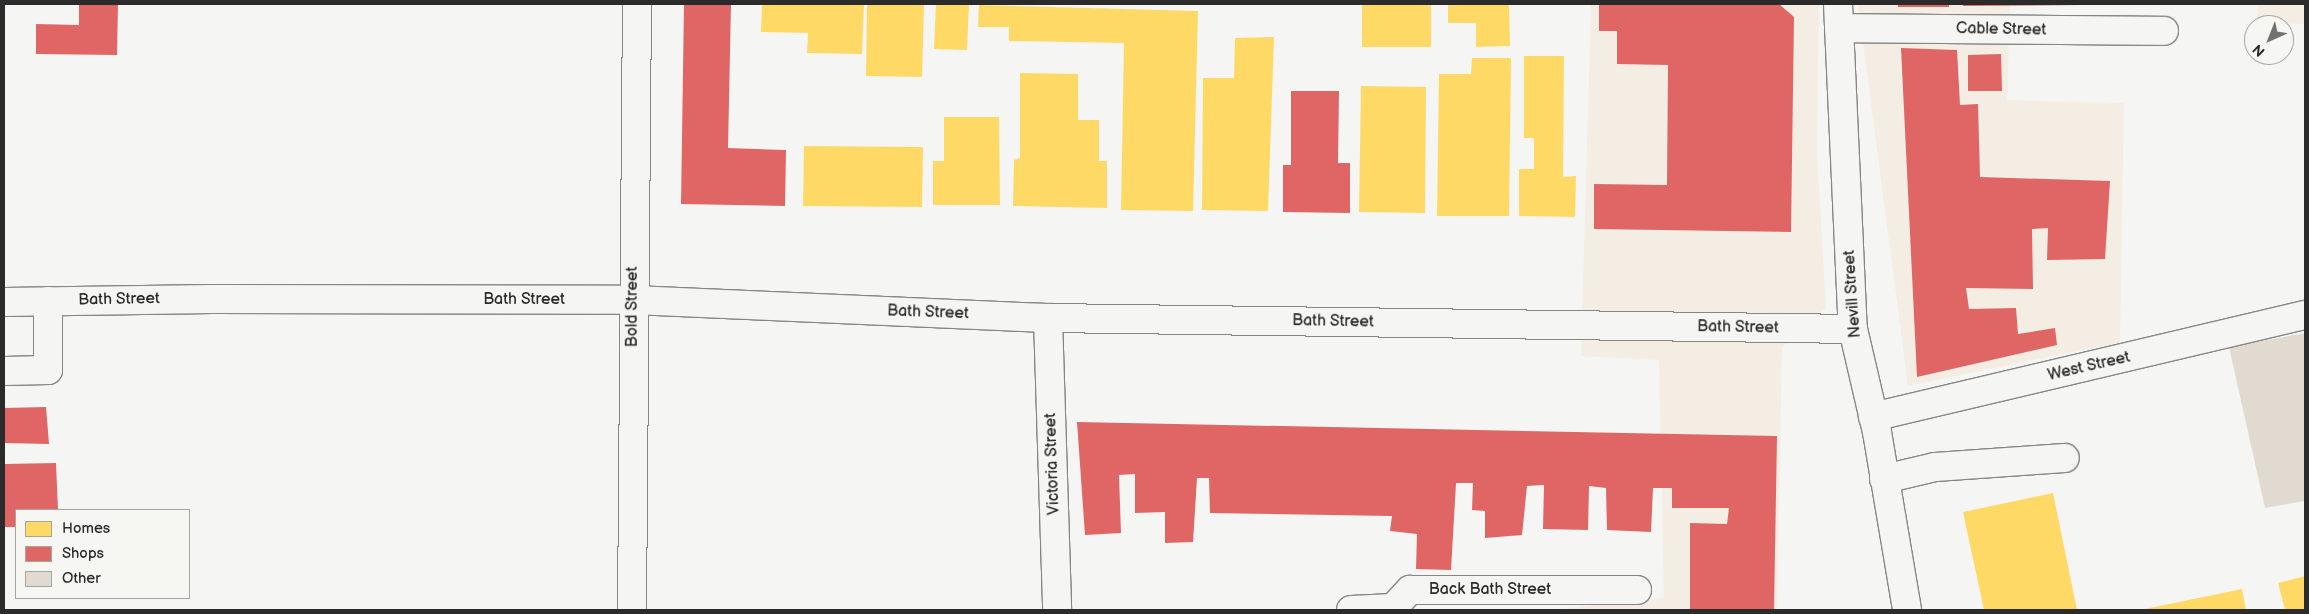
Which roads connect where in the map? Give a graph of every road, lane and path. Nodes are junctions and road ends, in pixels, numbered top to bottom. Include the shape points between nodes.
1 (636, 4) edge
2 (1839, 16) edge
3 (2164, 31) dead end
4 (633, 300) junction
5 (48, 301) junction
6 (4, 302) edge
7 (2305, 315) edge
8 (1048, 318) junction
9 (1853, 329) junction
10 (4, 370) edge
11 (1874, 418) junction
12 (2065, 458) dead end
13 (1884, 479) junction
14 (1637, 590) dead end
15 (632, 610) edge
16 (1057, 610) edge
17 (1351, 610) edge
18 (1908, 610) edge

1 - 4 street, Bold Street
2 - 3 street, Cable Street
2 - 9 street, Nevill Street
4 - 5 street, Bath Street
4 - 8 street, Bath Street
4 - 15 street, Bold Street
5 - 6 street, Bath Street
5 - 10 street via 48,370
7 - 11 street, West Street
8 - 9 street, Bath Street
8 - 16 street, Victoria Street
9 - 11 street, Nevill Street
11 - 13 street, Nevill Street
12 - 13 street via 1935,467
13 - 18 street, Nevill Street
14 - 17 street, Back Bath Street via 1410,590 1393,608

